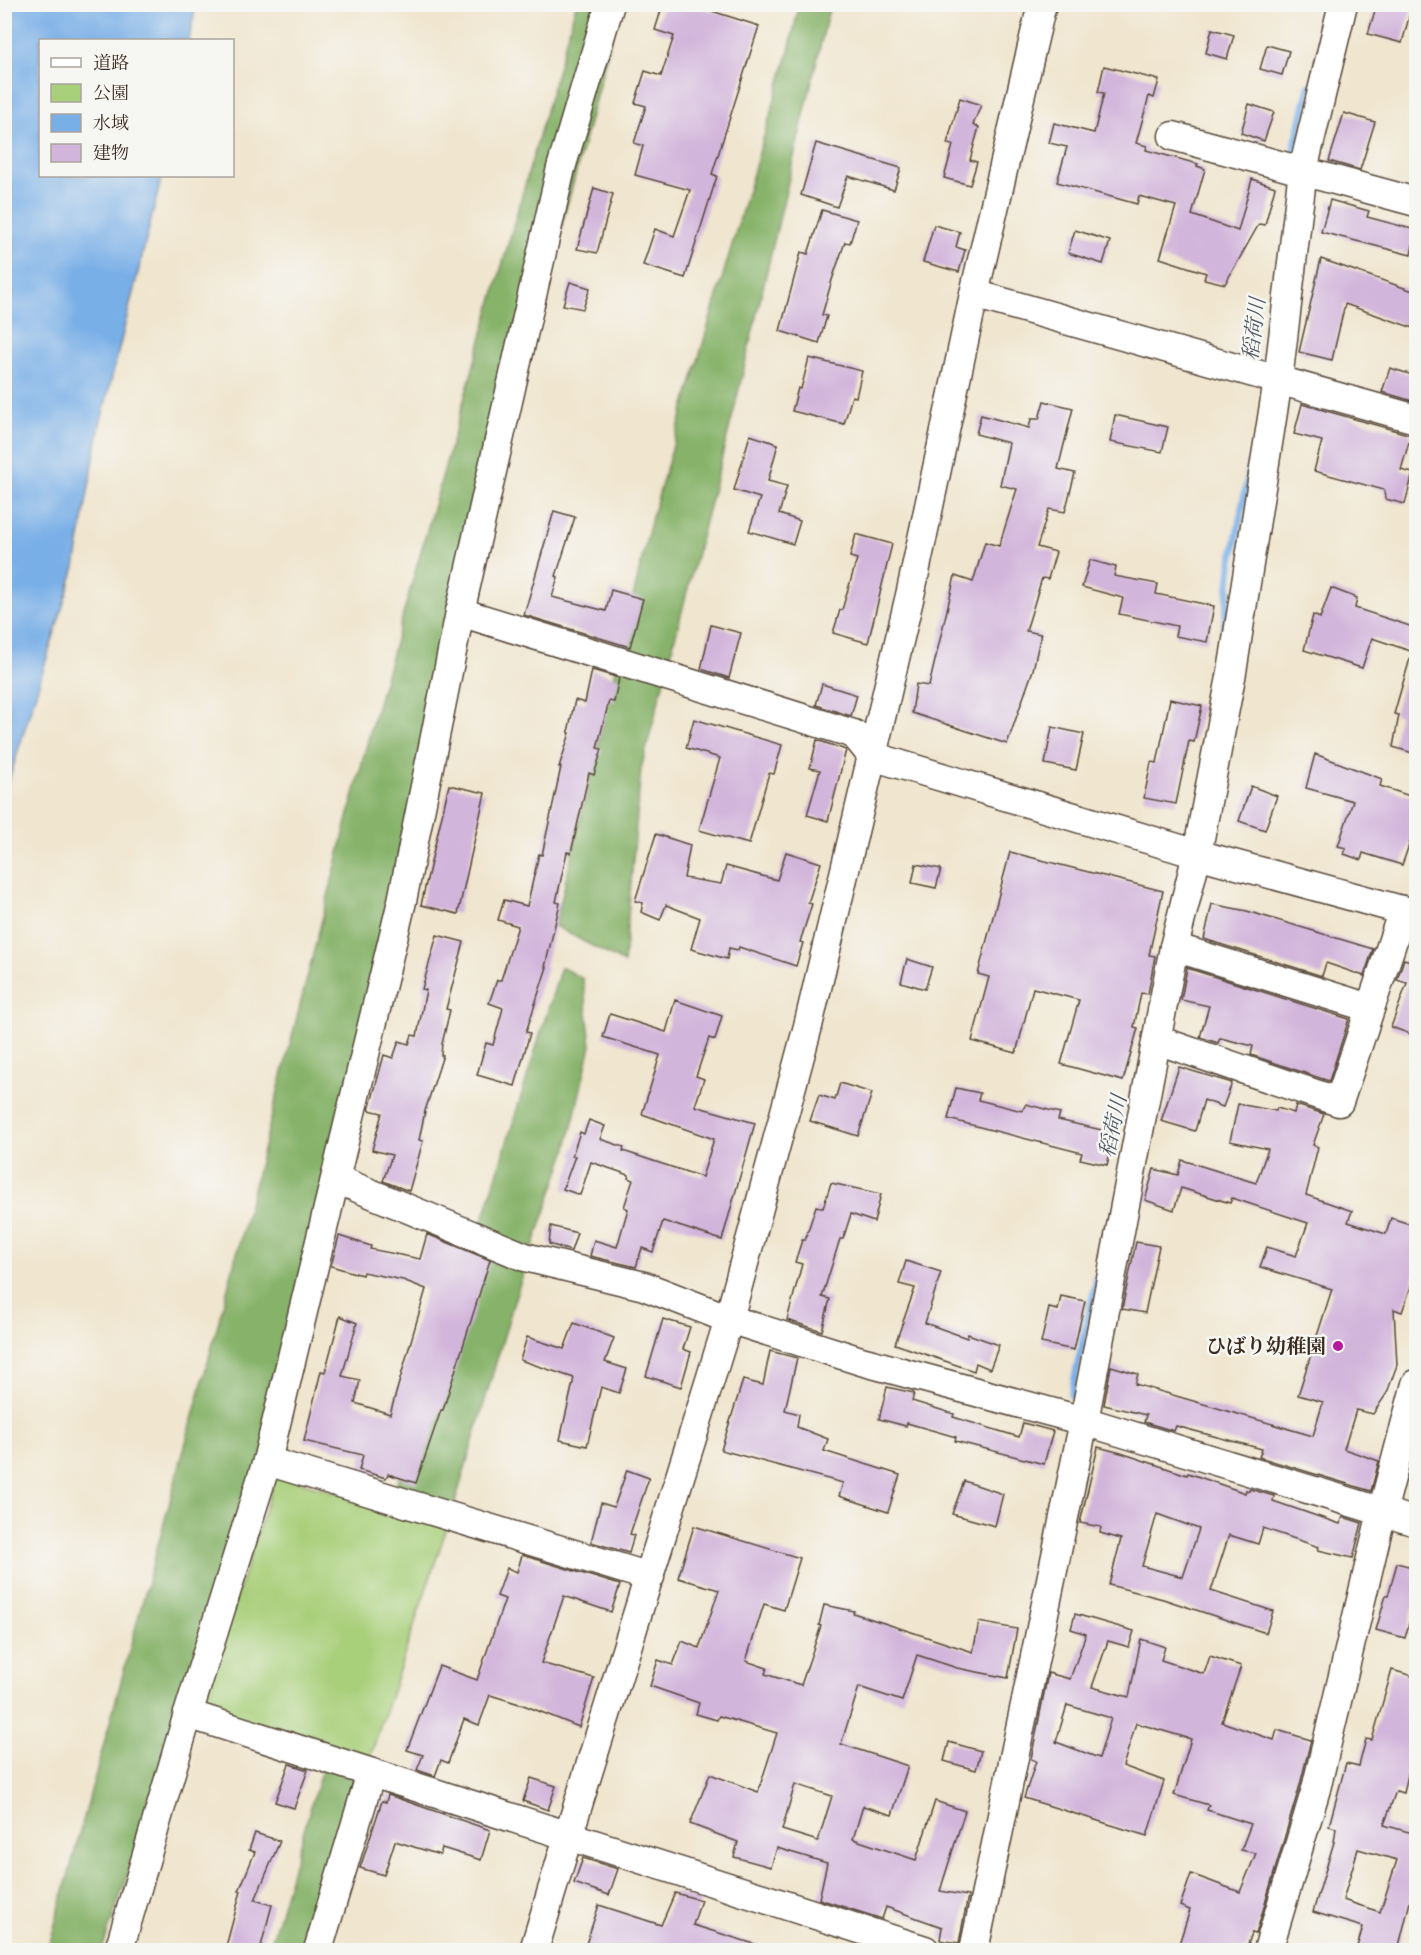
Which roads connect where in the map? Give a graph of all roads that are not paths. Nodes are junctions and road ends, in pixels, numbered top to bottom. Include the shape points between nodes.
1 (610, 4) edge
2 (1042, 4) edge
3 (1343, 4) edge
4 (1173, 136) dead end
5 (1290, 167) junction
6 (1416, 202) edge
7 (974, 294) junction
8 (1268, 377) junction
9 (1416, 418) edge
10 (460, 612) junction
11 (872, 756) junction
12 (1197, 854) junction
13 (1410, 912) edge
14 (1174, 947) junction
15 (1370, 1008) junction
16 (1157, 1040) junction
17 (336, 1179) junction
18 (729, 1319) junction
19 (1416, 1384) edge
20 (1084, 1421) junction
21 (267, 1461) junction
22 (1382, 1512) junction
23 (1416, 1522) edge
24 (650, 1577) junction
25 (188, 1714) junction
26 (371, 1773) junction
27 (568, 1837) junction
28 (119, 1950) edge
29 (318, 1950) edge
30 (534, 1950) edge
31 (925, 1950) edge
32 (974, 1950) edge
33 (1268, 1950) edge

1 - 10 street via 561,168
2 - 7 street
3 - 5 street
4 - 5 street
5 - 6 street
5 - 8 street
7 - 8 street
7 - 11 street
8 - 9 street
8 - 12 street via 1232,672
10 - 11 street via 854,734
10 - 17 street via 402,902
11 - 12 street
11 - 18 street via 808,1026
12 - 13 street
12 - 14 street
13 - 15 street
14 - 15 street
14 - 16 street
15 - 16 street via 1339,1102
16 - 20 street
17 - 18 street via 525,1257 644,1286
17 - 21 street
18 - 20 street via 861,1361
18 - 24 street
19 - 22 street
20 - 22 street
20 - 32 street
21 - 24 street
21 - 25 street
22 - 23 street
22 - 33 street via 1316,1788
24 - 27 street
25 - 26 street
25 - 28 street
26 - 27 street
26 - 29 street
27 - 30 street
27 - 31 street

